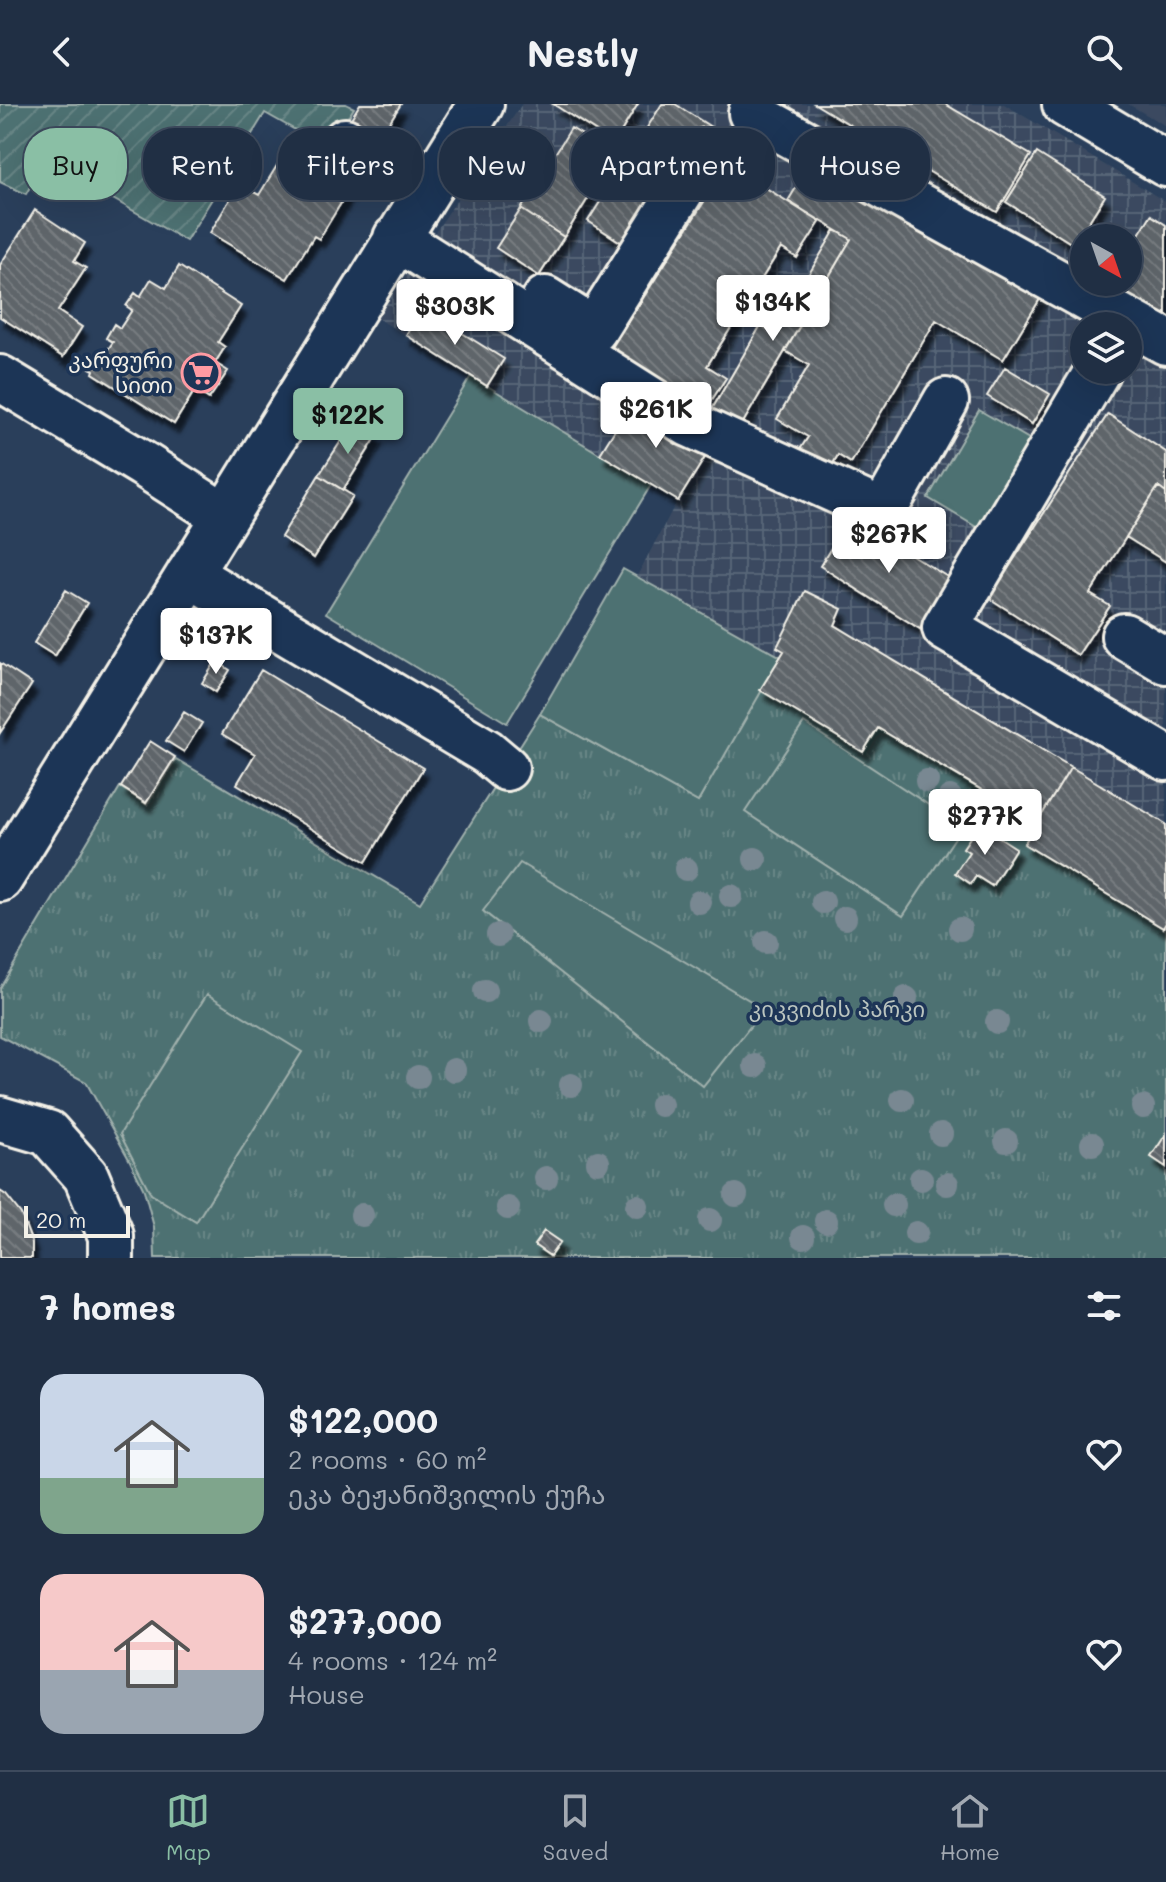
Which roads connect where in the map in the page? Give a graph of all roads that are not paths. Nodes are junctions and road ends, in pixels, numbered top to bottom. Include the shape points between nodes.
1 (481, 104) edge
2 (756, 104) edge
3 (1065, 104) edge
4 (1166, 164) edge
5 (386, 200) edge
6 (675, 200) edge
7 (404, 225) junction
8 (1106, 312) edge
9 (1142, 331) edge
10 (1166, 342) edge
11 (0, 378) edge
12 (1090, 384) edge
13 (608, 401) dead end
14 (946, 401) dead end
15 (224, 516) junction
16 (189, 574) junction
17 (1124, 636) dead end
18 (1166, 661) edge
19 (1166, 758) edge
20 (506, 768) dead end
21 (0, 879) edge
22 (0, 1119) edge
23 (111, 1258) edge

1 - 7 street
2 - 8 street via 751,113
3 - 4 street
5 - 7 street
6 - 7 street via 594,330
7 - 13 street
7 - 14 street via 689,424 883,512
7 - 15 street
9 - 10 street
11 - 15 street
12 - 19 street via 945,628
15 - 16 street
16 - 20 street
16 - 21 street
17 - 18 street
22 - 23 street via 48,1133 86,1176 111,1236

